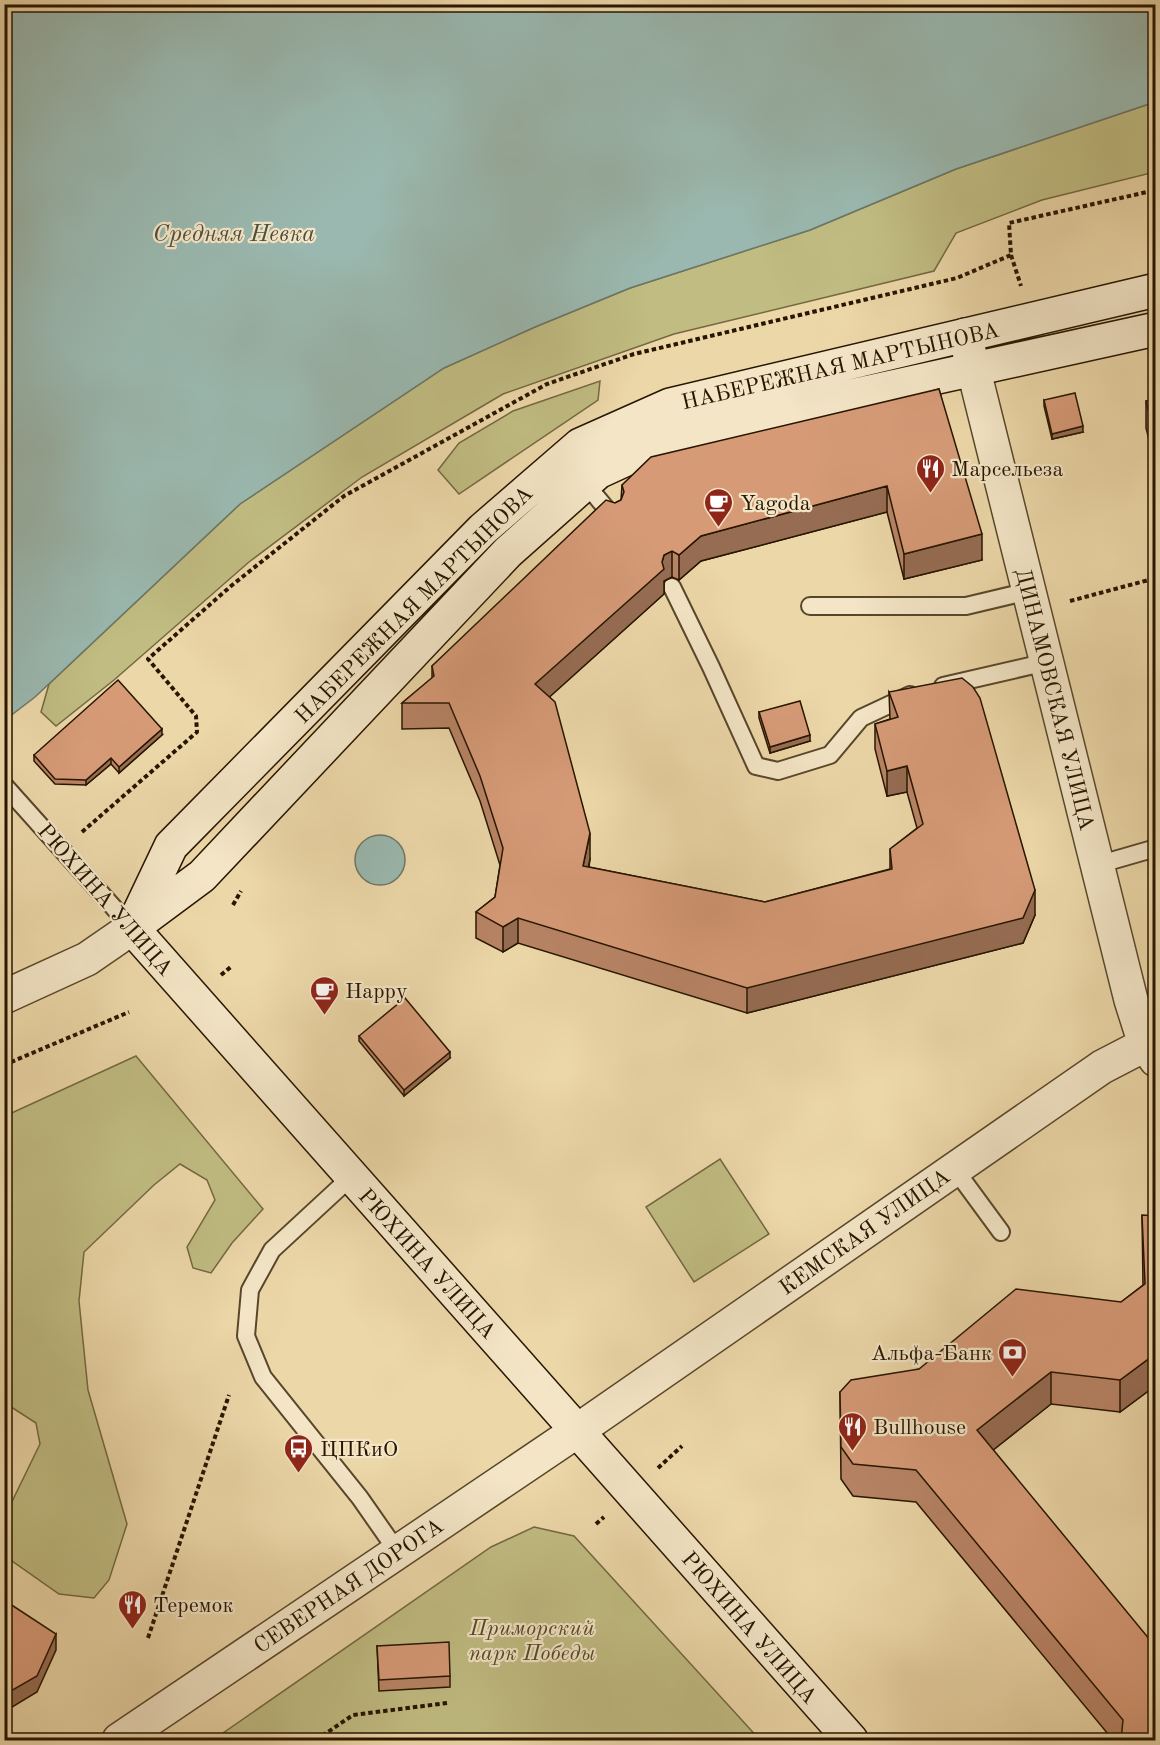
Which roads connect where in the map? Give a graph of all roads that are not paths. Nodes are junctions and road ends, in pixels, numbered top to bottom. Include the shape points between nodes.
1 (1155, 290) edge
2 (1155, 329) edge
3 (965, 335) junction
4 (973, 369) junction
5 (585, 483) junction
6 (614, 518) edge
7 (496, 541) junction
8 (672, 587) edge
9 (1032, 601) junction
10 (810, 606) dead end
11 (1047, 662) junction
12 (5, 785) edge
13 (1155, 848) edge
14 (1097, 865) junction
15 (132, 928) junction
16 (4, 997) edge
17 (1152, 1048) edge
18 (954, 1168) junction
19 (351, 1176) junction
20 (1001, 1232) dead end
21 (577, 1431) junction
22 (398, 1551) junction
23 (118, 1740) edge
24 (851, 1740) edge

1 - 3 street, НАБЕРЕЖНАЯ МАРТЫНОВА
2 - 4 street, НАБЕРЕЖНАЯ МАРТЫНОВА
3 - 4 street, ДИНАМОВСКАЯ УЛИЦА
3 - 7 street, НАБЕРЕЖНАЯ МАРТЫНОВА via 670,405 580,445
4 - 5 street, НАБЕРЕЖНАЯ МАРТЫНОВА via 683,433 598,472
4 - 9 street, ДИНАМОВСКАЯ УЛИЦА
5 - 6 lane
5 - 7 street, НАБЕРЕЖНАЯ МАРТЫНОВА
7 - 15 street, НАБЕРЕЖНАЯ МАРТЫНОВА via 202,876
7 - 15 street, НАБЕРЕЖНАЯ МАРТЫНОВА via 171,846
8 - 11 lane via 756,766 778,771 830,755 861,718 913,694
9 - 10 lane via 966,606
9 - 11 street, ДИНАМОВСКАЯ УЛИЦА
11 - 14 street, ДИНАМОВСКАЯ УЛИЦА
12 - 15 lane, РЮХИНА УЛИЦА
13 - 14 lane
14 - 17 street, ДИНАМОВСКАЯ УЛИЦА via 1131,1000
15 - 16 street, НАБЕРЕЖНАЯ МАРТЫНОВА via 87,959
15 - 19 street, РЮХИНА УЛИЦА
17 - 18 street, КЕМСКАЯ УЛИЦА via 1102,1067
18 - 20 lane
18 - 21 street, КЕМСКАЯ УЛИЦА
19 - 21 street, РЮХИНА УЛИЦА
19 - 22 lane via 272,1250 250,1290 246,1336 263,1377 360,1497
21 - 22 street, СЕВЕРНАЯ ДОРОГА
21 - 24 street, РЮХИНА УЛИЦА
22 - 23 street, СЕВЕРНАЯ ДОРОГА

